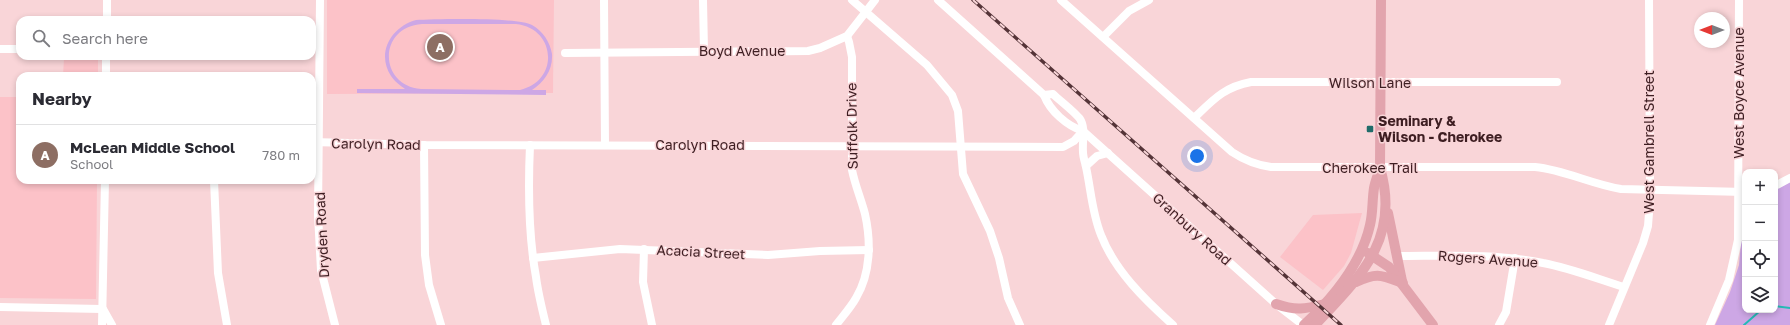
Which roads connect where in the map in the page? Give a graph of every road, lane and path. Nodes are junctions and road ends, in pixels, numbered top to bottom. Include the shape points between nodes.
1 (107, 0) edge
2 (320, 0) edge
3 (604, 0) edge
4 (703, 0) edge
5 (852, 0) edge
6 (875, 0) edge
7 (938, 0) edge
8 (1061, 0) edge
9 (1149, 0) edge
10 (1381, 0) edge
11 (1649, 0) edge
12 (1739, 0) edge
13 (865, 12) junction
14 (107, 16) edge
15 (846, 36) junction
16 (1103, 37) junction
17 (0, 49) edge
18 (16, 50) edge
19 (704, 51) junction
20 (565, 53) dead end
21 (604, 53) junction
22 (106, 60) edge
23 (106, 72) edge
24 (1557, 82) dead end
25 (1380, 83) junction
26 (1044, 95) junction
27 (1194, 118) junction
28 (1083, 132) junction
29 (316, 142) edge
30 (424, 145) junction
31 (530, 145) junction
32 (605, 145) junction
33 (851, 146) junction
34 (961, 147) junction
35 (1108, 153) junction
36 (1086, 166) junction
37 (1380, 168) junction
38 (1790, 178) edge
39 (105, 184) edge
40 (214, 184) edge
41 (1778, 184) edge
42 (1650, 190) junction
43 (1742, 192) edge
44 (1385, 202) junction
45 (644, 249) junction
46 (868, 250) junction
47 (1362, 250) junction
48 (1374, 256) junction
49 (1397, 256) junction
50 (533, 258) junction
51 (1515, 258) junction
52 (1403, 283) junction
53 (1351, 284) junction
54 (1624, 287) junction
55 (1276, 304) junction
56 (1326, 304) junction
57 (0, 307) edge
58 (102, 308) junction
59 (1171, 324) edge
60 (102, 325) edge
61 (112, 325) edge
62 (227, 325) edge
63 (336, 325) edge
64 (441, 325) edge
65 (546, 325) edge
66 (652, 325) edge
67 (836, 325) edge
68 (1020, 325) edge
69 (1303, 325) edge
70 (1315, 325) edge
71 (1433, 325) edge
72 (1499, 325) edge
73 (1609, 325) edge
74 (1710, 325) edge

1 - 14 street
2 - 29 street, Dryden Road
3 - 21 street
4 - 19 street
5 - 13 street
6 - 13 street
7 - 26 street, Granbury Road
8 - 16 street, Cherokee Trail
9 - 16 street via 1129,10
10 - 25 main road
11 - 42 street, West Gambrell Street
12 - 43 street, West Boyce Avenue
13 - 15 street, Boyd Avenue
13 - 34 street via 927,65 952,95 958,111
15 - 19 street, Boyd Avenue via 808,51
15 - 33 street, Suffolk Drive via 852,57
16 - 27 street, Cherokee Trail
17 - 18 street
19 - 21 street, Boyd Avenue
20 - 21 street, Boyd Avenue
21 - 32 street
22 - 23 street
24 - 25 street, Wilson Lane
25 - 27 street, Wilson Lane via 1240,84 1217,96
25 - 37 main road
26 - 28 street, Granbury Road via 1048,105 1072,128
26 - 28 street, Granbury Road via 1053,94 1080,119
27 - 37 street, Cherokee Trail via 1232,152 1257,165
28 - 34 street, Carolyn Road via 1074,142 1063,146
28 - 35 street, Granbury Road
28 - 36 street
29 - 30 street, Carolyn Road
29 - 63 street, Dryden Road via 321,270
30 - 31 street, Carolyn Road
30 - 64 street via 425,255 429,285
31 - 32 street, Carolyn Road
31 - 50 street via 528,200
32 - 33 street, Carolyn Road
33 - 34 street, Carolyn Road
33 - 46 street, Suffolk Drive via 854,184 867,225
34 - 68 street via 963,174 990,231 1008,298
35 - 36 street via 1097,156
35 - 55 street, Granbury Road
36 - 59 street via 1093,209 1109,252 1128,280
37 - 42 street, Cherokee Trail via 1535,167 1607,186
37 - 44 main road via 1386,187
37 - 47 main road via 1374,189 1370,226
38 - 41 street
39 - 58 street
40 - 62 street via 218,274
42 - 43 street, Cherokee Trail
42 - 54 street, West Gambrell Street via 1648,226
43 - 74 street, West Boyce Avenue via 1735,260 1726,289
44 - 48 main road via 1382,234
44 - 49 main road
45 - 46 street, Acacia Street via 768,255
45 - 50 street, Acacia Street
45 - 66 street via 643,282
46 - 67 street, Suffolk Drive via 865,280 856,298
47 - 48 main road
47 - 56 main road
48 - 52 main road via 1389,267
48 - 53 main road
49 - 51 street, Rogers Avenue
49 - 52 main road
50 - 65 street
51 - 54 street, Rogers Avenue via 1543,263
51 - 72 street via 1506,312
52 - 53 main road via 1373,275
52 - 71 main road
53 - 70 main road
54 - 73 street, West Gambrell Street
55 - 56 main road via 1303,309
55 - 69 street, Granbury Road
56 - 69 main road
57 - 58 street
58 - 60 street
58 - 61 street

